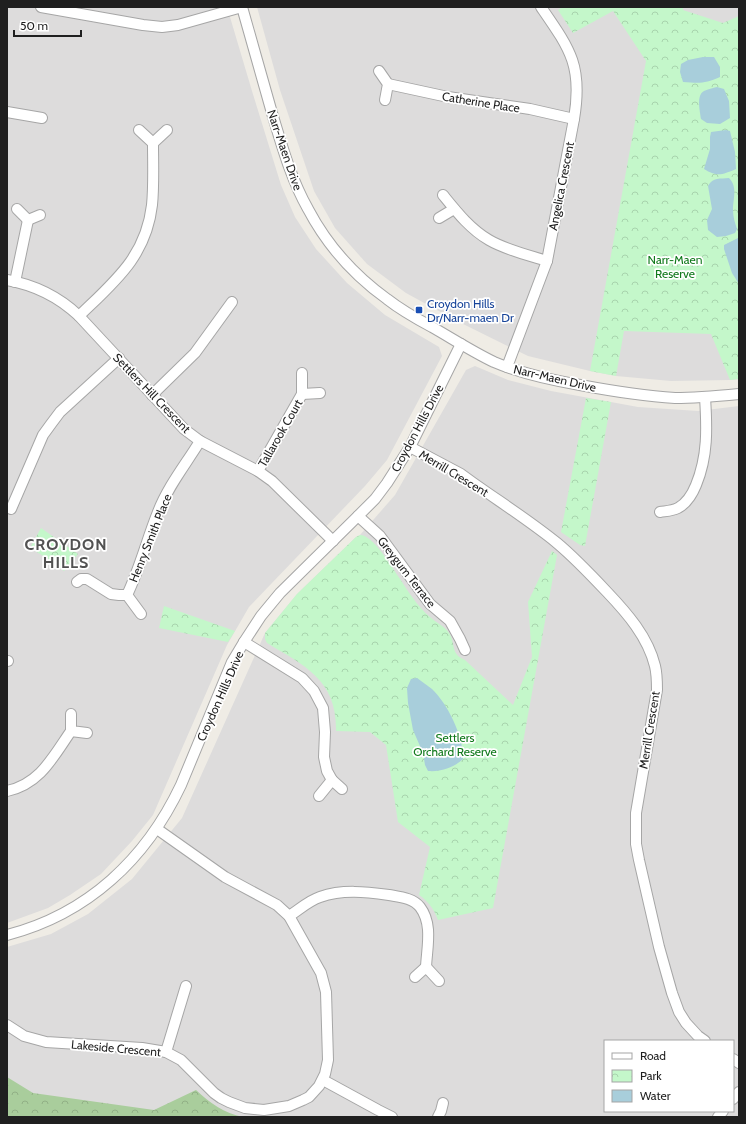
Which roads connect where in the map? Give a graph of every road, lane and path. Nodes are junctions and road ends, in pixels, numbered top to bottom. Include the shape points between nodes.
1 (41, 7) edge
2 (242, 7) edge
3 (542, 7) edge
4 (59, 9) edge
5 (379, 71) dead end
6 (388, 84) junction
7 (385, 100) dead end
8 (7, 112) edge
9 (42, 118) dead end
10 (574, 119) junction
11 (139, 130) dead end
12 (167, 130) dead end
13 (153, 143) junction
14 (443, 195) dead end
15 (17, 209) dead end
16 (454, 209) junction
17 (40, 215) dead end
18 (439, 218) dead end
19 (28, 220) junction
20 (547, 261) junction
21 (11, 281) edge
22 (232, 302) dead end
23 (79, 316) junction
24 (461, 344) junction
25 (118, 358) junction
26 (507, 367) junction
27 (302, 373) dead end
28 (320, 393) dead end
29 (302, 394) junction
30 (739, 394) edge
31 (152, 395) junction
32 (705, 397) junction
33 (200, 441) junction
34 (410, 447) junction
35 (258, 471) junction
36 (11, 509) dead end
37 (660, 512) dead end
38 (358, 516) junction
39 (333, 541) junction
40 (77, 582) dead end
41 (127, 595) junction
42 (141, 614) dead end
43 (244, 642) junction
44 (465, 650) dead end
45 (71, 714) dead end
46 (71, 731) junction
47 (87, 733) dead end
48 (332, 780) junction
49 (342, 789) dead end
50 (7, 791) edge
51 (319, 796) dead end
52 (157, 828) junction
53 (289, 916) junction
54 (7, 935) edge
55 (426, 966) junction
56 (415, 976) dead end
57 (439, 981) dead end
58 (186, 986) dead end
59 (7, 1025) edge
60 (704, 1040) edge
61 (166, 1052) junction
62 (323, 1080) junction
63 (443, 1103) dead end
64 (392, 1117) edge
65 (438, 1117) edge

1 - 4 street
2 - 4 street via 162,27
2 - 24 street, Narr-Maen Drive via 287,163 300,195 326,239 346,263 377,292
3 - 10 street, Angelica Crescent via 567,47 574,64 577,95
5 - 6 street
6 - 7 street
6 - 10 street, Catherine Place
8 - 9 street
10 - 20 street, Angelica Crescent
11 - 13 street
12 - 13 street
13 - 23 street via 152,203 143,240 119,277
14 - 16 street
15 - 19 street
16 - 18 street
16 - 20 street via 476,231 490,240
17 - 19 street
19 - 21 street
20 - 26 street, Angelica Crescent
21 - 23 street, Settlers Hill Crescent via 53,295
22 - 31 street via 195,353
23 - 25 street, Settlers Hill Crescent
24 - 26 street, Narr-Maen Drive
24 - 34 street, Croydon Hills Drive
25 - 31 street, Settlers Hill Crescent
25 - 36 street via 66,406 43,435
26 - 32 street, Narr-Maen Drive via 544,378 627,393 676,398
27 - 29 street, Tallarook Court
28 - 29 street, Tallarook Court
29 - 35 street, Tallarook Court
30 - 32 street, Narr-Maen Drive
31 - 33 street, Settlers Hill Crescent via 184,429
32 - 37 street via 707,444 699,478 692,495 683,504 673,510
33 - 35 street, Settlers Hill Crescent
33 - 41 street, Henry Smith Place via 165,497
34 - 38 street, Croydon Hills Drive via 375,499
34 - 60 street, Merrill Crescent via 461,474 558,544 622,608 636,626 647,647 655,665 657,690 636,813 639,860 674,999 686,1023
35 - 39 street, Settlers Hill Crescent via 272,480
38 - 39 street, Croydon Hills Drive
38 - 44 street, Greygum Terrace via 380,536 430,604 450,621
39 - 43 street, Croydon Hills Drive via 280,593
40 - 41 street, Henry Smith Place via 87,579 111,594
41 - 42 street, Henry Smith Place
43 - 48 street via 302,678 314,691 323,708 324,757
43 - 52 street, Croydon Hills Drive via 232,662 179,790
45 - 46 street
46 - 47 street
46 - 50 street via 41,773 29,783
48 - 49 street
48 - 51 street
52 - 53 street, Lakeside Crescent via 226,877 277,905
52 - 54 street, Croydon Hills Drive via 130,863 90,897 45,922
53 - 55 street via 312,900 341,892 368,892 406,898 420,907 429,927
53 - 62 street, Lakeside Crescent via 321,973 325,987 328,1060
55 - 56 street
55 - 57 street
58 - 61 street
59 - 61 street, Lakeside Crescent via 24,1036 46,1042
61 - 62 street, Lakeside Crescent via 181,1060 221,1098 250,1109 275,1109 296,1104 309,1096
62 - 64 street
63 - 65 street

